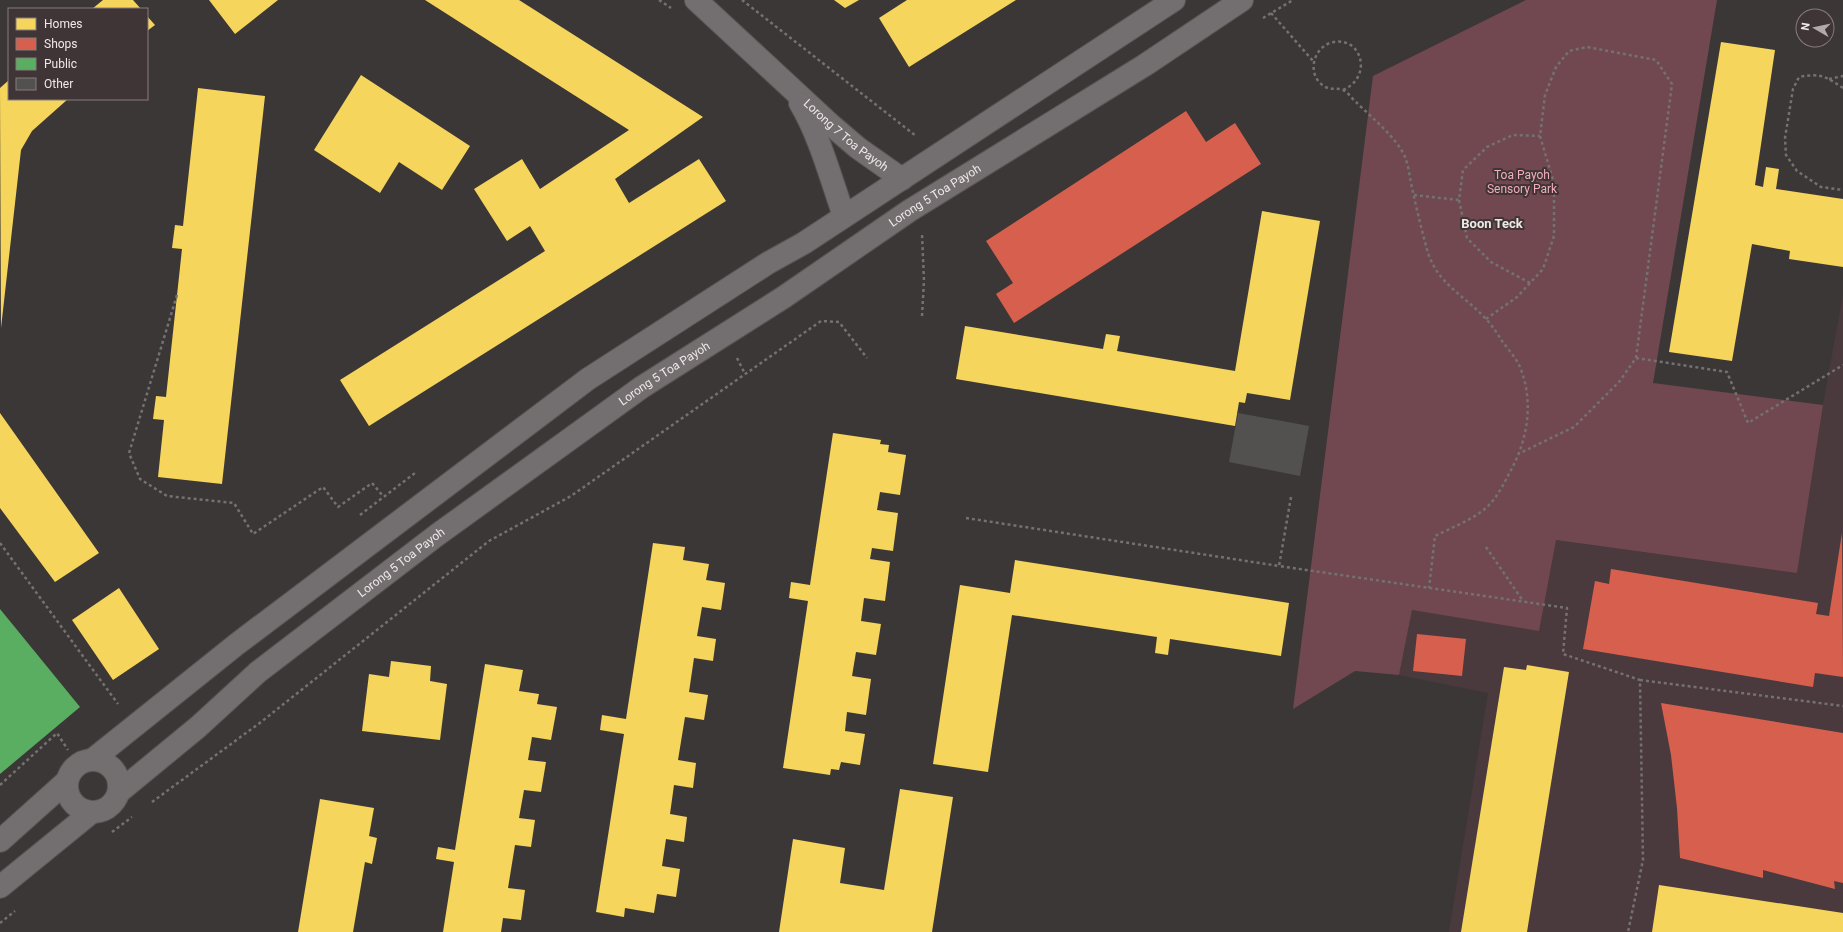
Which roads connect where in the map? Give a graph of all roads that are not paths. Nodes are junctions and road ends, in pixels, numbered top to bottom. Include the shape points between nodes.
1 (696, 0) edge
2 (1174, 0) edge
3 (1242, 0) edge
4 (792, 90) junction
5 (902, 179) junction
6 (844, 216) junction
7 (79, 769) junction
8 (119, 792) junction
9 (92, 812) junction
10 (0, 840) edge
11 (0, 887) edge

1 - 4 street, Lorong 7 Toa Payoh
2 - 5 street
3 - 8 street, Lorong 5 Toa Payoh via 1145,65 909,211 784,297 642,387 436,535 258,672 198,727
4 - 5 street, Lorong 7 Toa Payoh via 858,148
4 - 6 street, Lorong 7 Toa Payoh via 809,120
5 - 6 street
6 - 7 street via 588,379 237,644
7 - 8 street via 106,763 113,769 119,783
7 - 9 street via 69,796 73,803 86,812
7 - 10 street
8 - 9 street, Lorong 5 Toa Payoh via 110,806
9 - 11 street, Lorong 5 Toa Payoh

